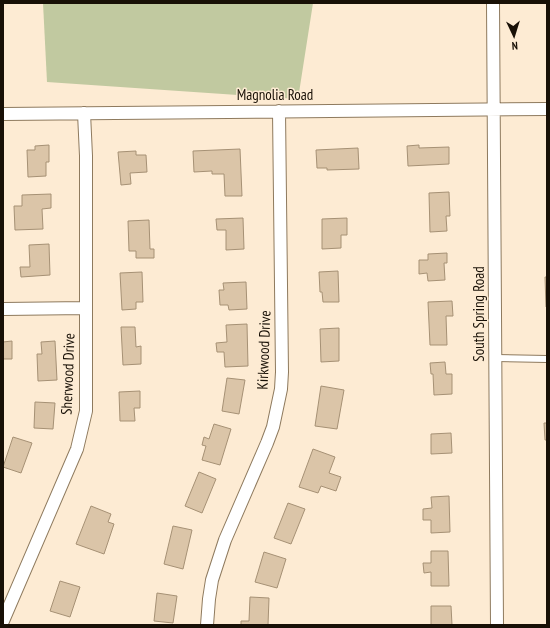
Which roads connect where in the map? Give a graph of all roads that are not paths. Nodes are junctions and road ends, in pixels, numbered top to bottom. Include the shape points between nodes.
1 (493, 3) edge
2 (547, 109) edge
3 (494, 110) junction
4 (279, 111) junction
5 (84, 113) junction
6 (3, 114) edge
7 (86, 308) junction
8 (3, 309) edge
9 (495, 358) junction
10 (547, 359) edge
11 (3, 621) edge
12 (207, 625) edge
13 (497, 625) edge

1 - 3 street, South Spring Road
2 - 3 street, Magnolia Road
3 - 4 street, Magnolia Road
3 - 9 street, South Spring Road
4 - 5 street, Magnolia Road
4 - 12 street, Kirkwood Drive via 282,347 280,389 267,443 225,540 212,580
5 - 6 street, Magnolia Road
5 - 7 street, Sherwood Drive
7 - 8 street
7 - 11 street, Sherwood Drive via 86,411 77,449
9 - 10 lane
9 - 13 street, South Spring Road

